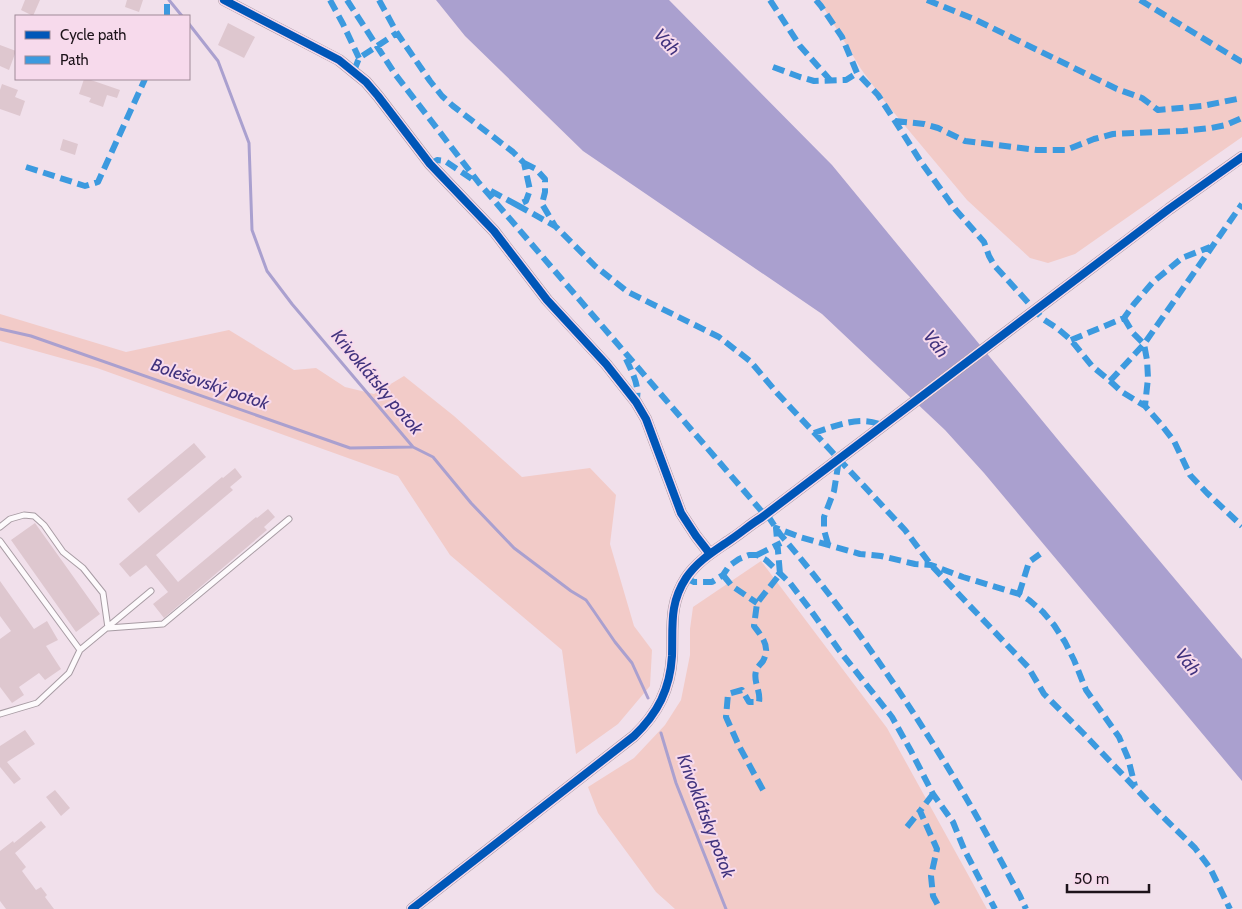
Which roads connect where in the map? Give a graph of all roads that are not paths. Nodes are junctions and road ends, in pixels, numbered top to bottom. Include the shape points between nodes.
1 (224, 0) edge
2 (1242, 157) edge
3 (289, 520) dead end
4 (0, 527) edge
5 (0, 541) edge
6 (710, 554) junction
7 (151, 591) dead end
8 (108, 628) junction
9 (80, 650) junction
10 (0, 714) edge
11 (412, 909) edge

1 - 6 street via 339,60 366,82 430,164 494,231 547,300 636,402 646,419 681,513
2 - 6 street
3 - 8 lane via 164,624
4 - 8 lane via 10,519 24,515 34,516 44,525 62,552 83,568 103,593
5 - 9 lane
6 - 11 street via 686,578 677,596 667,686 644,727
7 - 8 lane
8 - 9 lane
9 - 10 lane via 69,673 37,703

